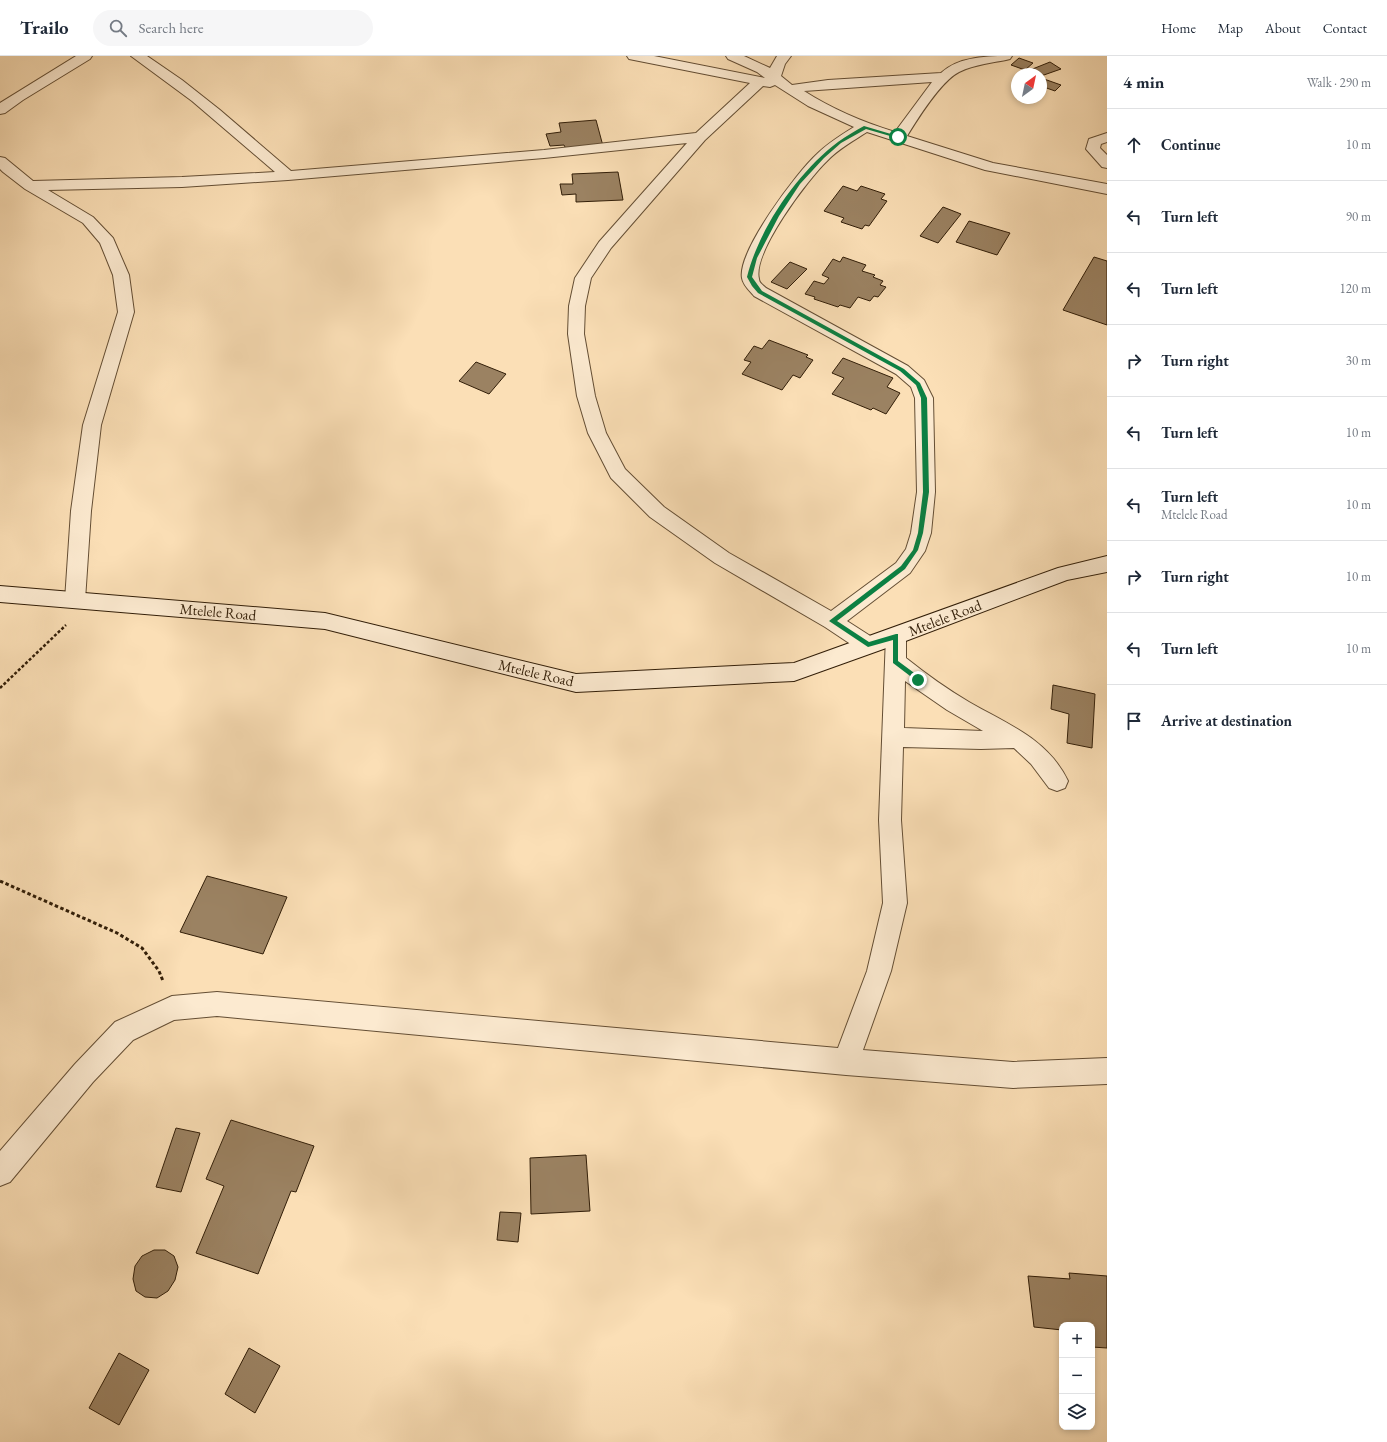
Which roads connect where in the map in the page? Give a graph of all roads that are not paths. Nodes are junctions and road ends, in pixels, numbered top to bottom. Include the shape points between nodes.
1 (85, 56) edge
2 (138, 56) edge
3 (634, 56) edge
4 (734, 56) edge
5 (784, 56) edge
6 (1004, 56) edge
7 (944, 77) junction
8 (777, 83) junction
9 (0, 110) edge
10 (865, 127) junction
11 (700, 137) junction
12 (898, 137) junction
13 (1107, 137) edge
14 (0, 161) edge
15 (1107, 164) edge
16 (1107, 174) edge
17 (288, 176) junction
18 (1069, 182) junction
19 (30, 186) junction
20 (1107, 189) edge
21 (1107, 564) edge
22 (0, 594) edge
23 (83, 601) junction
24 (832, 621) junction
25 (896, 636) junction
26 (868, 645) junction
27 (895, 662) junction
28 (892, 737) junction
29 (1017, 739) junction
30 (1057, 781) dead end
31 (846, 1062) junction
32 (1107, 1072) edge
33 (0, 1172) edge

1 - 9 street
2 - 17 street via 210,109
3 - 8 street
4 - 8 street
5 - 8 street via 778,64
6 - 7 street via 966,65
7 - 8 street via 819,85
7 - 12 street
8 - 10 street
8 - 11 street
10 - 12 street
10 - 24 street via 840,142 822,157 799,183 758,251 750,277 760,292 902,370 918,384 924,398 926,492 915,550 903,568
11 - 17 street via 544,154
11 - 24 street via 605,245 583,278 577,306 576,334 586,396 597,433 618,473 656,512 722,558
12 - 18 street via 990,167
13 - 15 street via 1094,142 1093,149
14 - 19 street
16 - 18 street via 1087,174
17 - 19 street
18 - 20 street
19 - 23 street via 88,220 107,241 122,275 126,312 92,425 81,511
21 - 25 street, Mtelele Road via 1065,573
22 - 23 street, Mtelele Road
23 - 26 street, Mtelele Road via 325,621 576,683 794,672
24 - 26 street
25 - 26 street, Mtelele Road
25 - 27 street
27 - 28 street
27 - 29 street via 938,694
28 - 29 street
28 - 31 street via 890,820 895,903 879,971
29 - 30 street via 1032,750
31 - 32 street via 1013,1075
31 - 33 street via 217,1004 172,1008 124,1031 84,1073

